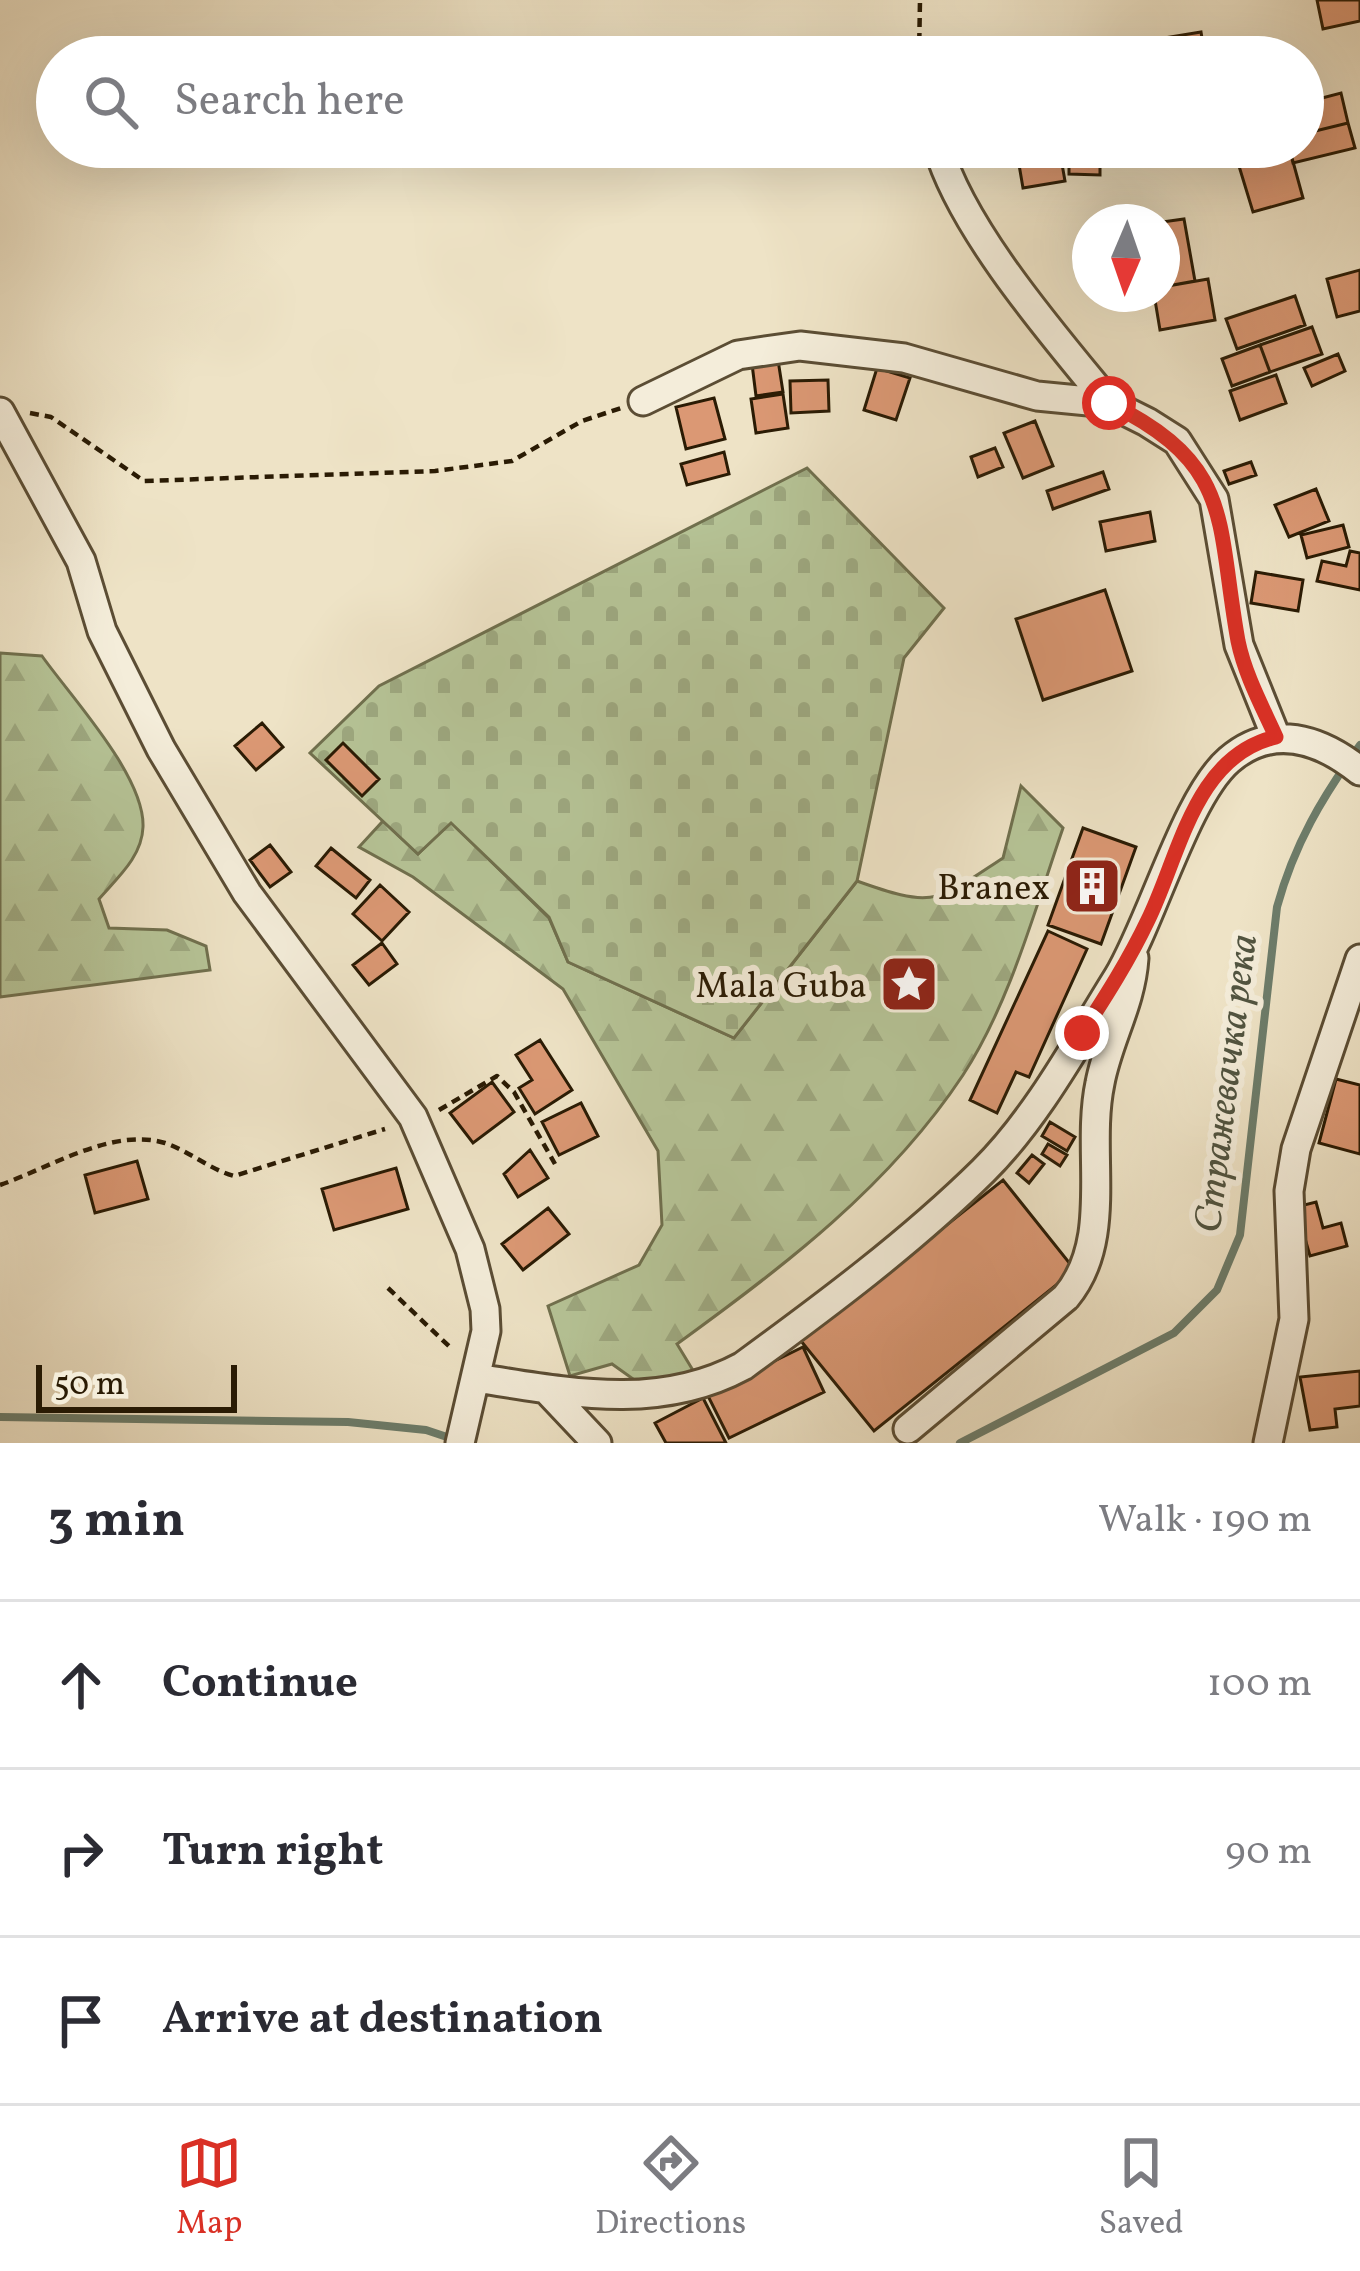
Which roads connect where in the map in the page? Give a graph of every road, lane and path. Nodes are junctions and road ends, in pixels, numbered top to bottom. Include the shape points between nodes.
1 (920, 0) edge
2 (919, 36) edge
3 (947, 168) edge
4 (643, 401) joint
5 (1109, 403) junction
6 (3, 417) edge
7 (1276, 737) junction
8 (1360, 771) edge
9 (1134, 948) junction
10 (1360, 959) edge
11 (417, 1126) junction
12 (555, 1164) dead end
13 (0, 1185) edge
14 (388, 1288) dead end
15 (476, 1378) junction
16 (546, 1389) junction
17 (908, 1430) dead end
18 (462, 1436) edge
19 (597, 1443) edge
20 (1268, 1443) edge

1 - 2 path
3 - 5 street via 1047,327
4 - 5 street via 738,355 800,346 904,358 1037,396
4 - 6 path via 582,421 512,460 233,480 144,481 51,417
5 - 7 street via 1177,442 1214,499 1239,645
6 - 11 street via 81,561 102,631 160,749 247,893
7 - 8 street via 1331,750
7 - 9 street via 1230,759 1192,817
9 - 16 street via 983,1171 765,1350 708,1384 664,1394
9 - 17 street via 1132,985 1100,1081 1087,1271
10 - 20 street via 1296,1149 1289,1191 1294,1319
11 - 12 path via 497,1076
11 - 13 path via 383,1129 234,1176 170,1144 104,1144
11 - 15 street via 482,1291 486,1331
14 - 15 path
15 - 16 street
15 - 18 street
16 - 19 street

